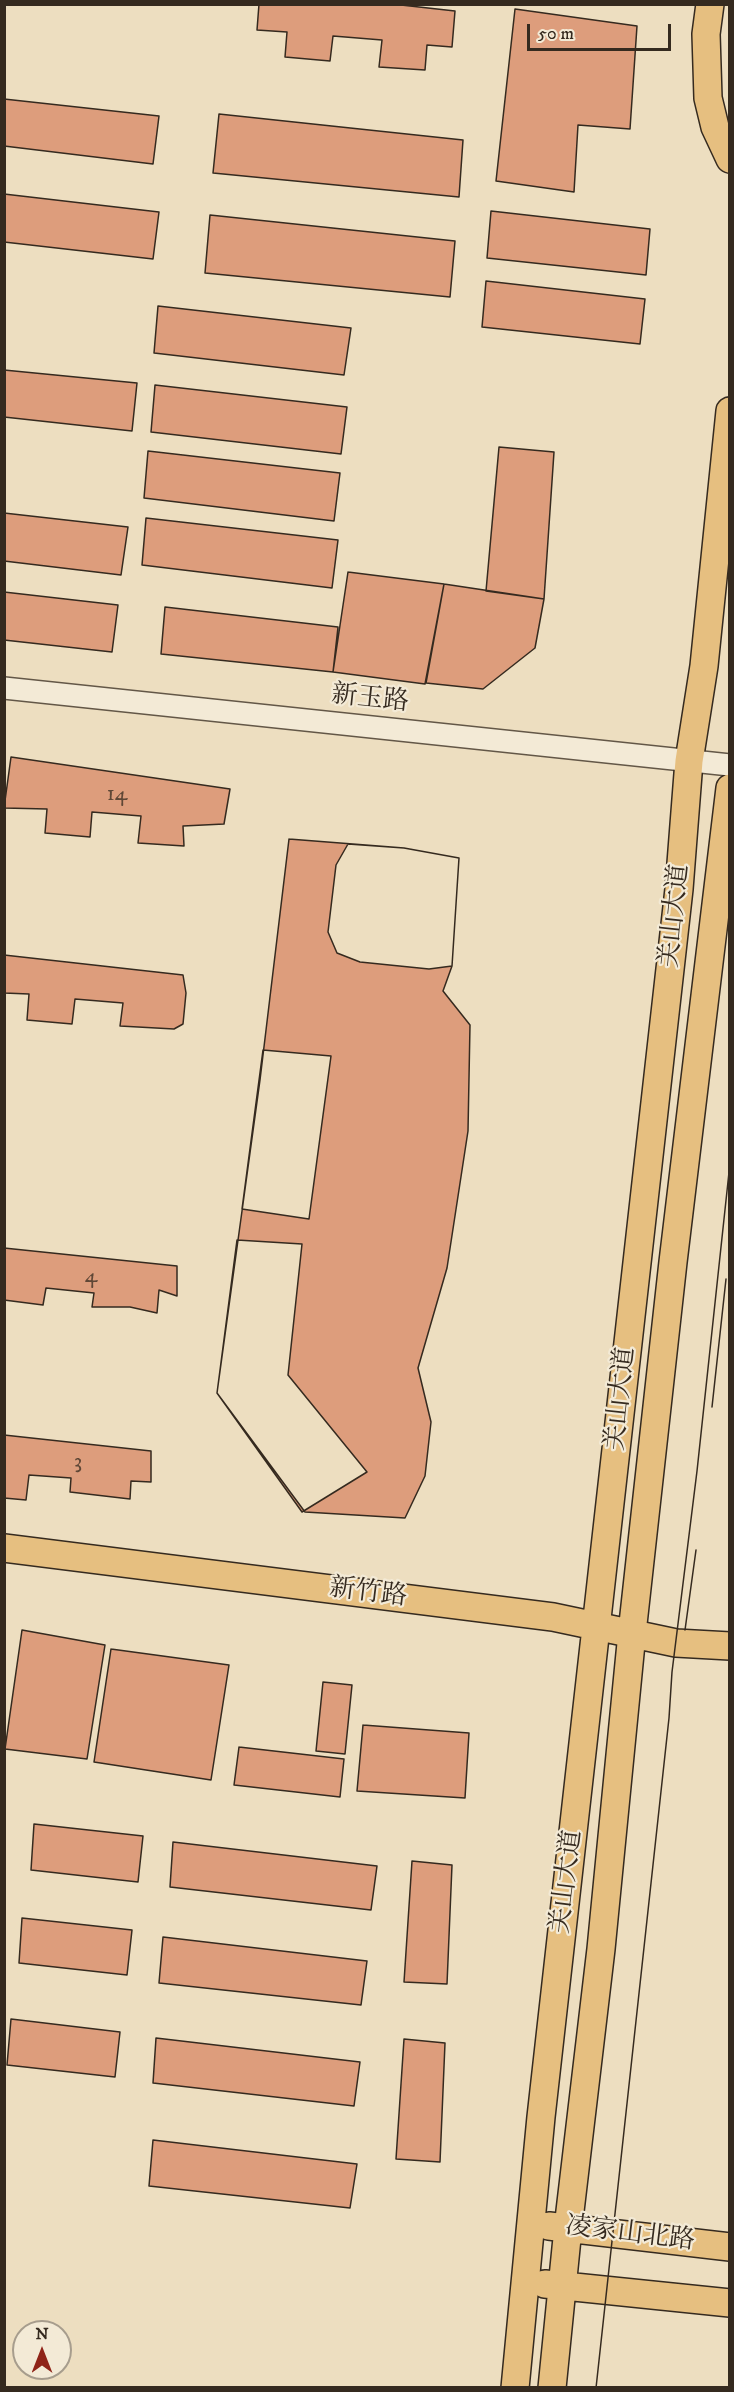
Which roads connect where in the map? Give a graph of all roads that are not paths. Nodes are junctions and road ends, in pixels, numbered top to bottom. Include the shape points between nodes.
1 (710, 4) edge
2 (729, 159) edge
3 (729, 411) edge
4 (4, 688) edge
5 (689, 761) junction
6 (729, 765) edge
7 (729, 788) edge
8 (4, 1548) edge
9 (598, 1628) junction
10 (632, 1633) junction
11 (729, 1646) edge
12 (531, 2224) junction
13 (568, 2228) junction
14 (729, 2247) edge
15 (525, 2282) junction
16 (561, 2286) junction
17 (729, 2303) edge
18 (515, 2388) edge
19 (552, 2388) edge

1 - 2 main road via 706,34 708,98
3 - 5 main road, 关山大道 via 704,666
4 - 5 street, 新玉路
5 - 6 street, 新玉路
5 - 9 main road, 关山大道 via 679,890
7 - 10 main road, 关山大道
8 - 9 main road, 新竹路 via 553,1617
9 - 10 main road, 新竹路
9 - 12 main road, 关山大道
10 - 11 main road, 新竹路 via 676,1643
10 - 13 main road, 关山大道
12 - 13 main road, 凌家山北路
12 - 15 main road, 关山大道
13 - 14 main road, 凌家山北路
13 - 16 main road, 关山大道
15 - 16 main road
15 - 18 main road, 关山大道
16 - 17 main road
16 - 19 main road, 关山大道

